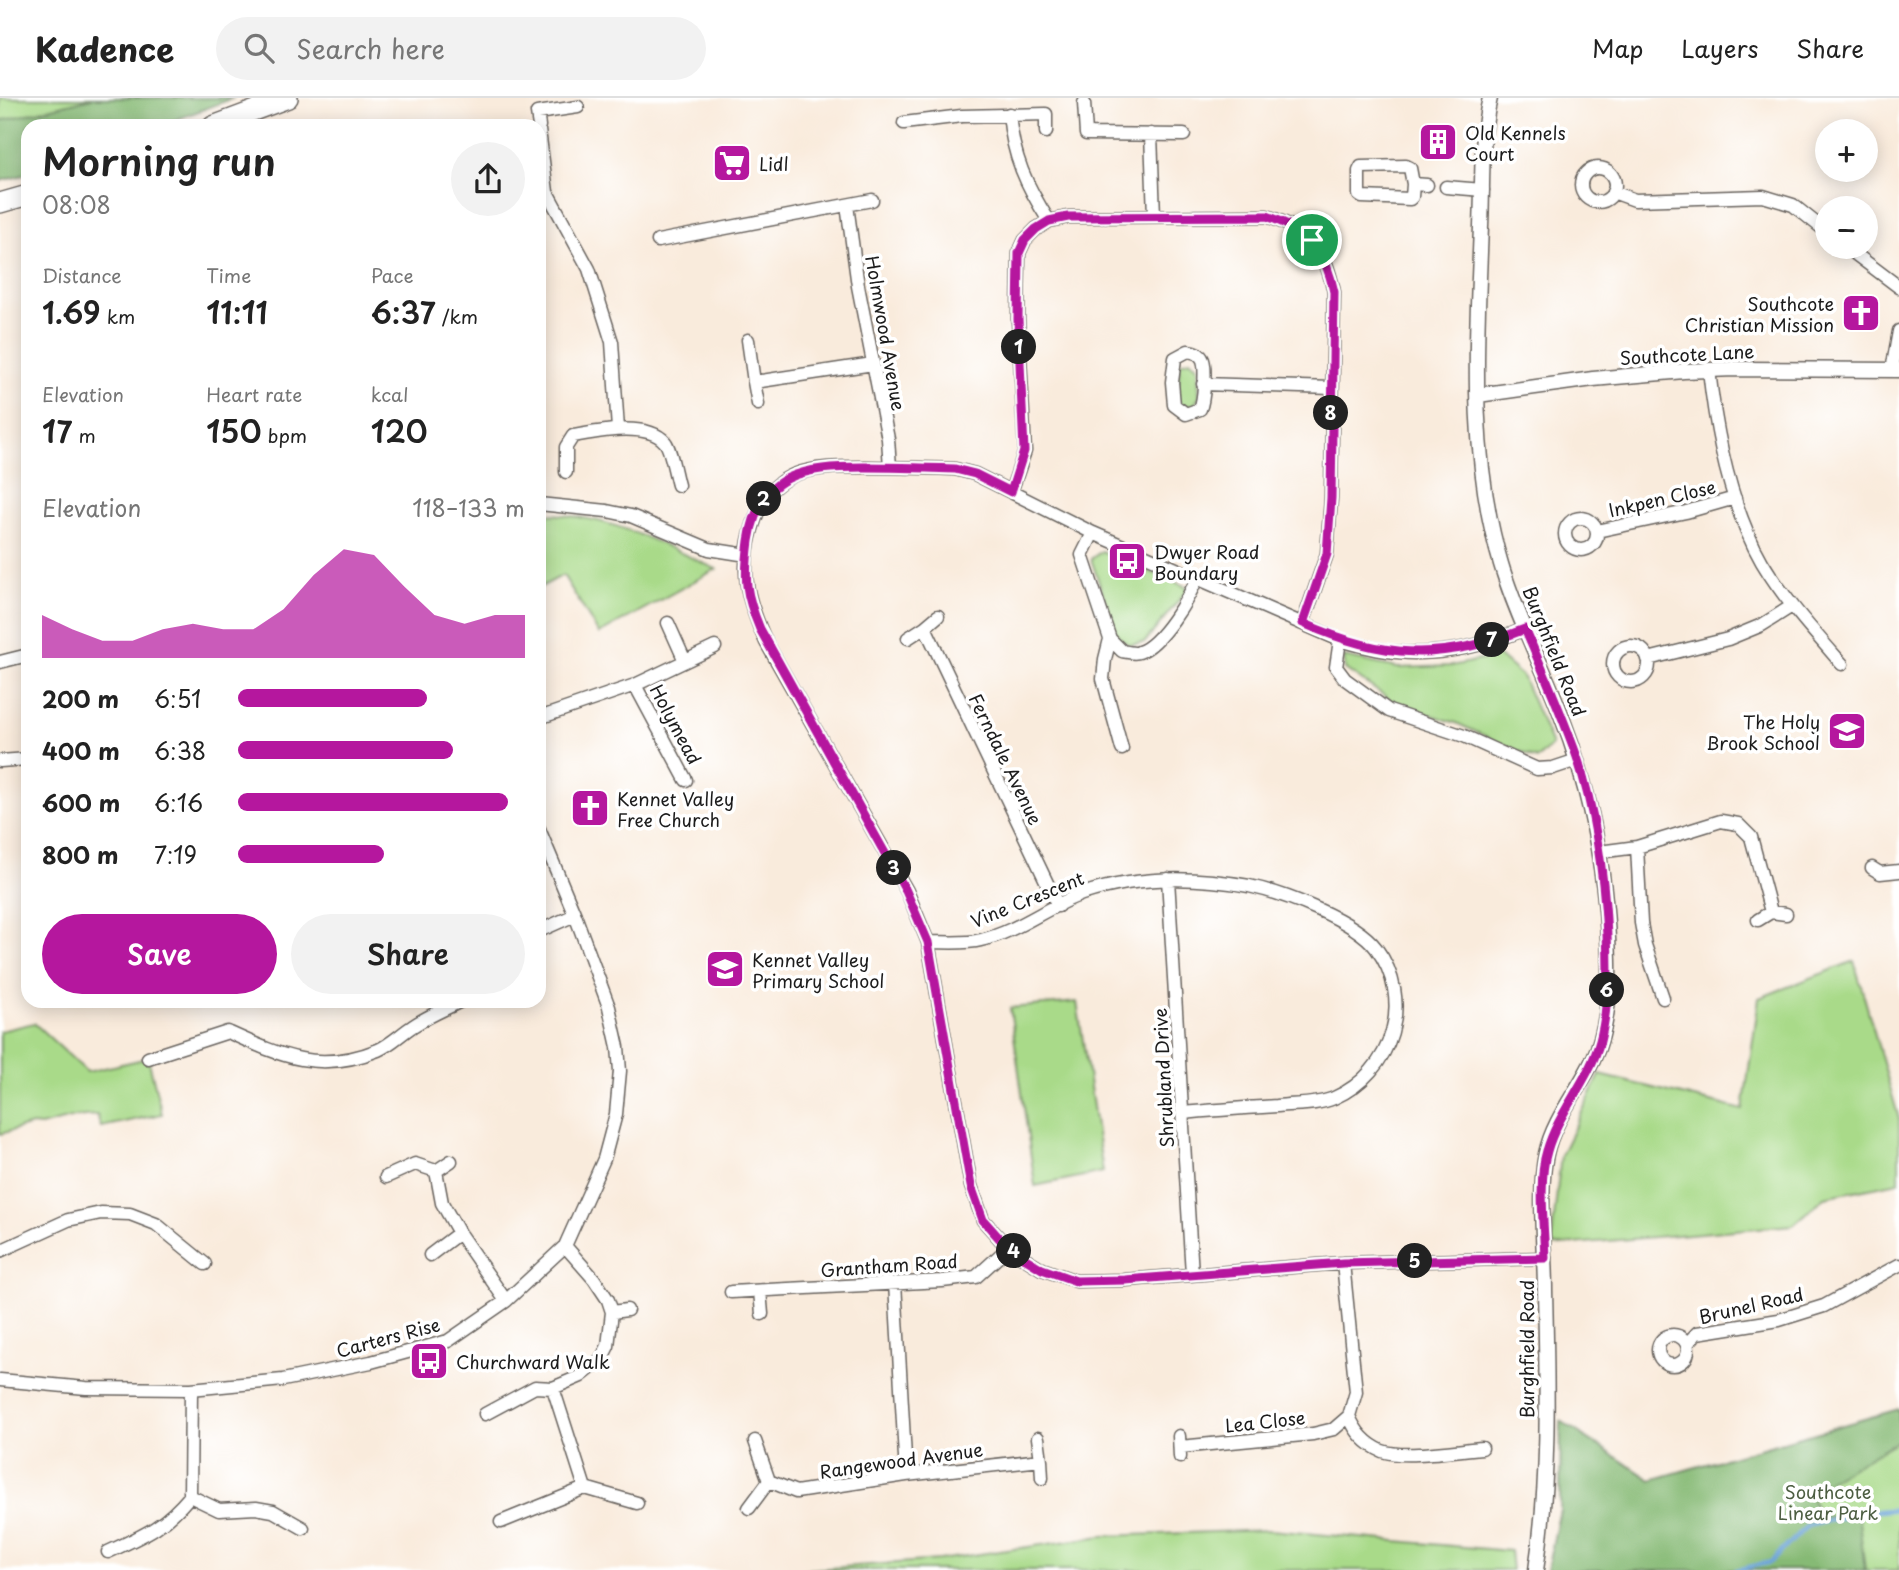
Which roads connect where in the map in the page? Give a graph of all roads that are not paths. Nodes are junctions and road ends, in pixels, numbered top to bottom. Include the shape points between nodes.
1 (288, 98) edge
2 (1486, 102) edge
3 (1084, 103) dead end
4 (578, 107) dead end
5 (1009, 114) junction
6 (232, 119) edge
7 (538, 119) edge
8 (904, 123) dead end
9 (1046, 132) dead end
10 (1151, 134) junction
11 (1184, 135) dead end
12 (1413, 184) junction
13 (1427, 185) dead end
14 (1446, 187) dead end
15 (1482, 190) junction
16 (1613, 192) dead end
17 (21, 197) edge
18 (546, 200) edge
19 (872, 200) dead end
20 (0, 203) edge
21 (847, 205) junction
22 (1154, 216) junction
23 (1049, 221) junction
24 (1815, 222) edge
25 (658, 240) dead end
26 (1862, 259) edge
27 (1899, 287) edge
28 (1899, 331) edge
29 (748, 340) dead end
30 (873, 364) junction
31 (1709, 370) junction
32 (1896, 370) edge
33 (754, 382) junction
34 (1203, 384) junction
35 (1332, 388) junction
36 (1478, 395) junction
37 (758, 404) dead end
38 (618, 429) junction
39 (890, 467) junction
40 (566, 472) dead end
41 (678, 485) dead end
42 (1011, 492) junction
43 (1734, 498) junction
44 (546, 505) edge
45 (1597, 531) dead end
46 (1093, 533) junction
47 (747, 555) junction
48 (1197, 578) junction
49 (1792, 606) junction
50 (938, 616) dead end
51 (668, 623) dead end
52 (1303, 623) junction
53 (925, 627) junction
54 (1525, 629) junction
55 (908, 638) dead end
56 (1110, 639) junction
57 (1340, 640) junction
58 (715, 647) dead end
59 (21, 657) edge
60 (1648, 659) dead end
61 (685, 661) junction
62 (0, 662) edge
63 (1842, 664) dead end
64 (635, 685) junction
65 (546, 716) edge
66 (1122, 749) dead end
67 (21, 760) edge
68 (1577, 760) junction
69 (0, 761) edge
70 (686, 780) dead end
71 (546, 846) edge
72 (1637, 847) junction
73 (1599, 852) junction
74 (1872, 868) dead end
75 (1899, 871) edge
76 (1168, 879) junction
77 (1058, 906) junction
78 (1771, 912) junction
79 (1787, 914) dead end
80 (575, 915) junction
81 (1758, 920) dead end
82 (546, 928) edge
83 (928, 942) junction
84 (1663, 998) dead end
85 (448, 1008) edge
86 (148, 1058) dead end
87 (1182, 1113) junction
88 (451, 1161) dead end
89 (436, 1171) junction
90 (386, 1177) dead end
91 (459, 1233) junction
92 (565, 1246) junction
93 (1008, 1248) junction
94 (0, 1251) edge
95 (430, 1255) dead end
96 (1545, 1258) junction
97 (1343, 1263) junction
98 (205, 1264) dead end
99 (1899, 1265) edge
100 (1192, 1274) junction
101 (895, 1283) junction
102 (760, 1291) junction
103 (730, 1292) dead end
104 (506, 1301) junction
105 (626, 1310) dead end
106 (612, 1312) junction
107 (762, 1314) dead end
108 (1687, 1344) dead end
109 (0, 1380) edge
110 (553, 1388) junction
111 (191, 1389) junction
112 (485, 1414) dead end
113 (1349, 1416) junction
114 (1038, 1438) dead end
115 (755, 1441) dead end
116 (1180, 1447) dead end
117 (1482, 1448) dead end
118 (1041, 1460) junction
119 (906, 1475) junction
120 (1042, 1478) dead end
121 (769, 1481) junction
122 (586, 1489) junction
123 (190, 1496) junction
124 (637, 1503) dead end
125 (749, 1508) dead end
126 (501, 1522) dead end
127 (303, 1528) dead end
128 (108, 1552) dead end
129 (1536, 1570) edge

1 - 6 main road
2 - 15 street, Burghfield Road
3 - 10 street via 1086,134
4 - 7 street via 537,113
5 - 8 street
5 - 9 street via 1046,114
5 - 23 street via 1015,154 1027,186
10 - 11 street
10 - 22 street
12 - 12 street via 1410,199 1362,197 1359,171 1362,167 1406,166
12 - 13 street
14 - 15 street
15 - 36 street, Burghfield Road
16 - 24 street via 1635,200 1763,196 1793,205
17 - 20 main road
18 - 38 street via 589,269 612,342
19 - 21 street
21 - 25 street
21 - 30 street, Holmwood Avenue
22 - 23 street
22 - 35 street via 1267,216 1295,226 1312,240 1322,254 1334,292
23 - 42 street via 1025,240 1019,253 1024,451
26 - 27 street
28 - 32 street
29 - 33 street
30 - 33 street
30 - 39 street, Holmwood Avenue
31 - 32 street, Southcote Lane
31 - 36 street, Southcote Lane via 1593,379
31 - 43 street via 1715,426
33 - 37 street
34 - 34 street via 1201,357 1188,351 1178,355 1172,382 1177,409 1186,414 1200,408
34 - 35 street
35 - 52 street via 1327,554
36 - 54 street, Burghfield Road via 1481,464 1492,530
38 - 40 street via 573,436 566,447
38 - 41 street via 654,434 667,443
39 - 42 street via 955,469
39 - 47 street via 835,466 796,472 781,481 756,511
42 - 46 street
43 - 45 street, Inkpen Close
43 - 49 street via 1762,561
44 - 47 street via 631,516 709,549
46 - 48 street
46 - 56 street via 1082,555
47 - 83 street via 746,590 766,642 906,891
48 - 52 street
48 - 56 street via 1181,611 1147,647 1122,652
49 - 60 street via 1728,639
49 - 63 street
50 - 53 street
51 - 61 street
52 - 57 street
53 - 55 street
53 - 77 street, Ferndale Avenue
54 - 57 street via 1463,648 1429,652 1378,650
54 - 68 street, Burghfield Road
56 - 66 street via 1103,679
57 - 68 street via 1336,667 1389,711 1464,736 1538,769
58 - 61 street, Holymead
59 - 62 street
61 - 64 street, Holymead
64 - 65 street, Holymead
64 - 70 street, Holymead
67 - 69 street
68 - 73 street, Burghfield Road
71 - 80 street, Carters Rise
72 - 73 street
72 - 78 street via 1721,821 1738,824 1751,836
72 - 84 street via 1641,923
73 - 96 street, Burghfield Road via 1609,964 1606,1008 1594,1058 1546,1153
74 - 75 street via 1880,873
76 - 77 street, Vine Crescent via 1098,890
76 - 87 street, Shrubland Drive
76 - 87 street, Vine Crescent via 1251,887 1302,902 1348,925 1375,946 1389,970 1395,997 1395,1024 1385,1055 1359,1083 1333,1099
77 - 83 street, Vine Crescent via 981,940
78 - 79 street
78 - 81 street
80 - 82 street
80 - 92 street, Carters Rise via 609,1007 620,1071 604,1159
83 - 93 street via 971,1186 983,1220
85 - 86 street via 379,1050 343,1059 306,1062 228,1032
87 - 100 street, Shrubland Drive
88 - 89 street
89 - 90 street via 415,1164
89 - 91 street via 442,1203
91 - 95 street
91 - 104 street
92 - 104 street, Carters Rise
92 - 106 street via 594,1279
93 - 100 street via 1042,1269 1076,1281
93 - 101 street, Grantham Road via 976,1277
94 - 98 street via 68,1220 101,1213 130,1214 156,1224
96 - 97 street
96 - 129 street, Burghfield Road via 1547,1376
97 - 100 street
97 - 113 street via 1356,1392
99 - 108 street, Brunel Road via 1824,1306 1779,1320 1697,1333
101 - 102 street, Grantham Road
101 - 119 street
102 - 103 street, Grantham Road
102 - 107 street
104 - 111 street, Carters Rise via 449,1341 296,1378
105 - 106 street
106 - 110 street via 608,1346 601,1360
109 - 111 street, Carters Rise via 86,1388
110 - 112 street via 535,1387
110 - 122 street
111 - 123 street
113 - 116 street, Lea Close via 1334,1429 1313,1434
113 - 117 street via 1365,1440 1383,1451 1404,1454
114 - 118 street
115 - 121 street
118 - 119 street, Rangewood Avenue
118 - 120 street
119 - 121 street, Rangewood Avenue via 796,1492
121 - 125 street
122 - 124 street
122 - 126 street
123 - 127 street via 219,1510 273,1511
123 - 128 street via 155,1530

